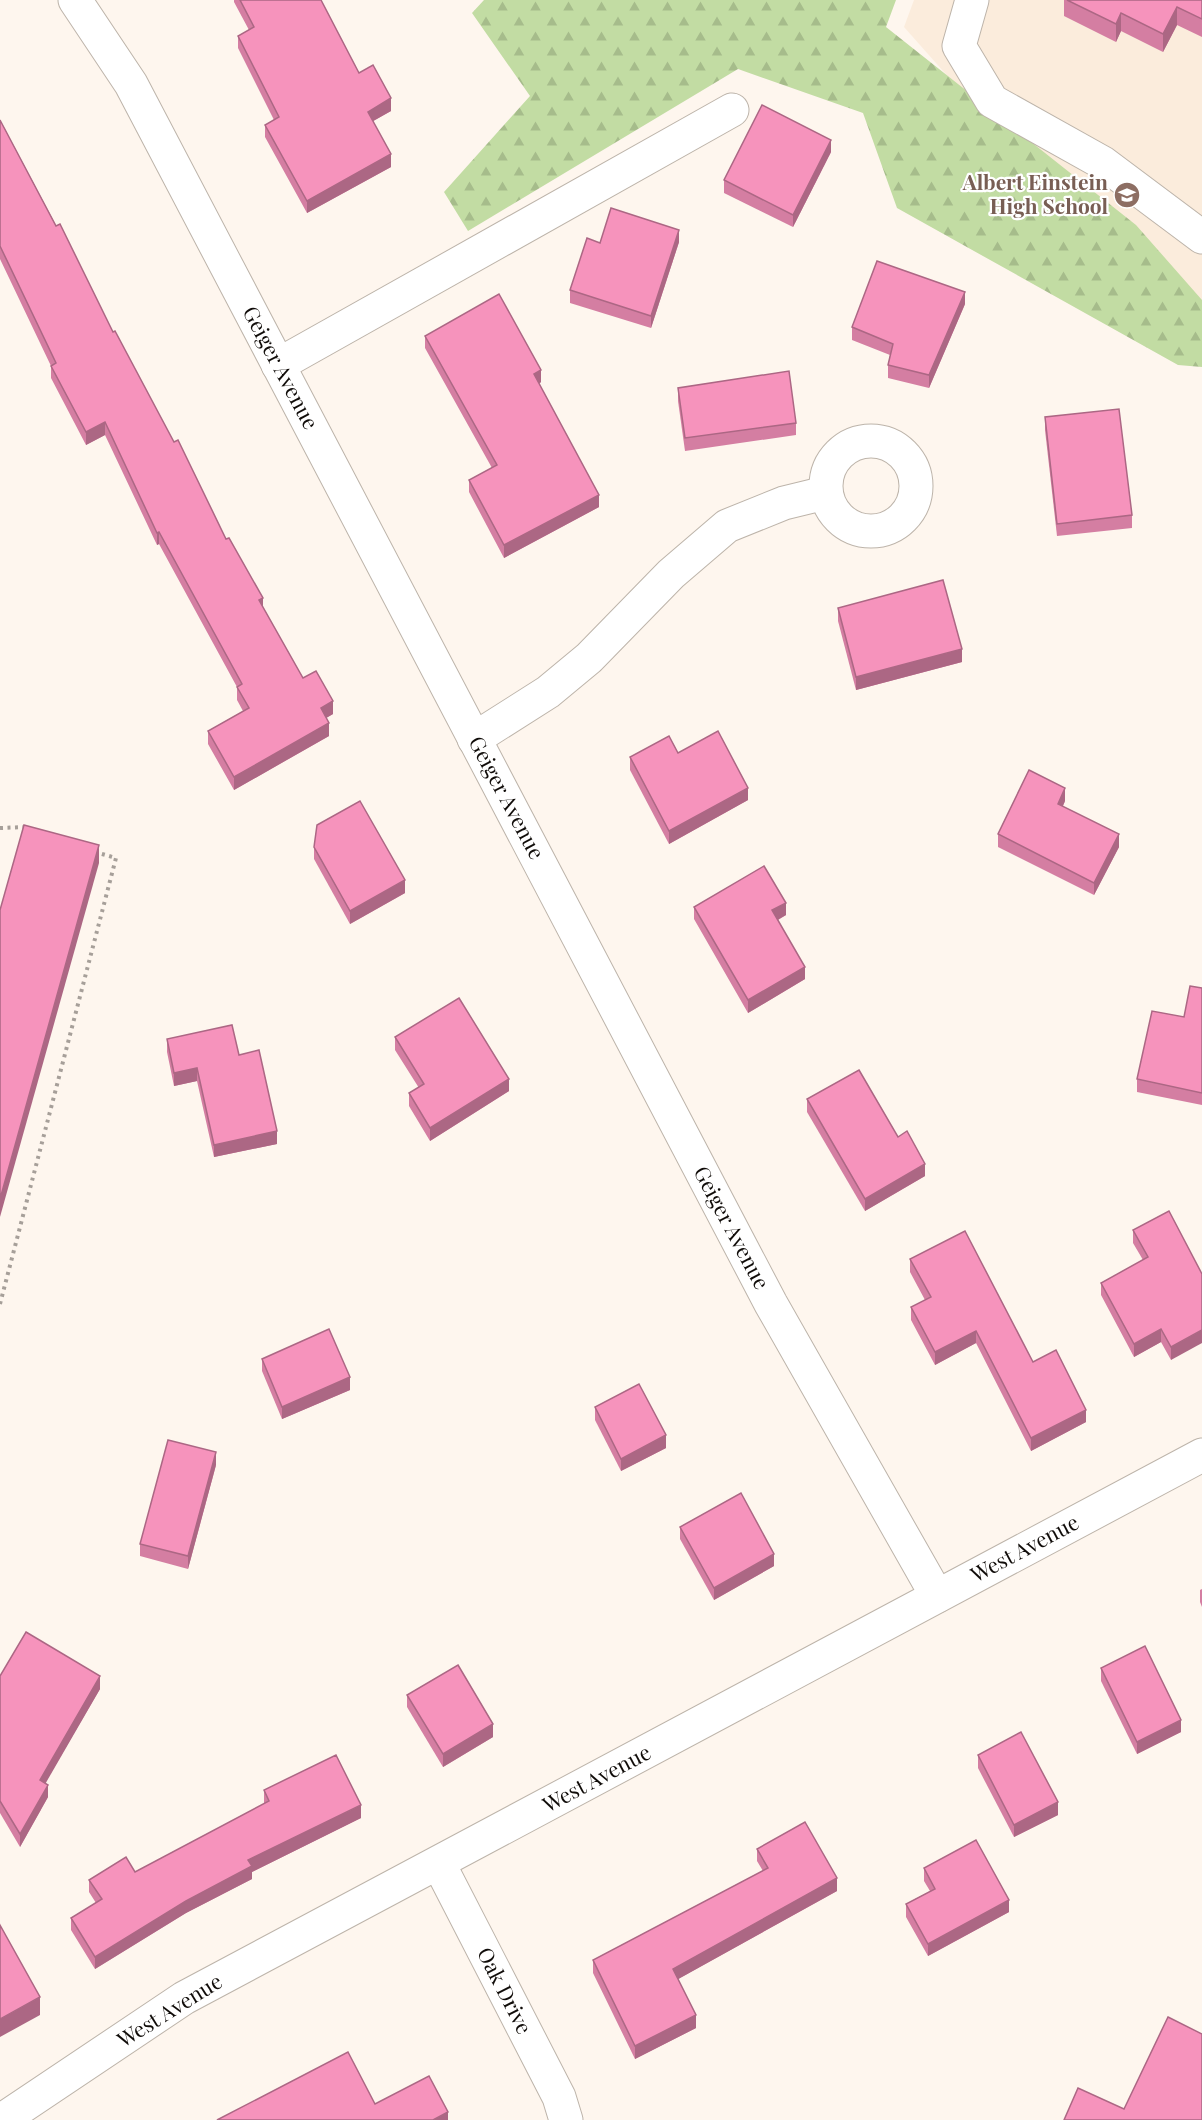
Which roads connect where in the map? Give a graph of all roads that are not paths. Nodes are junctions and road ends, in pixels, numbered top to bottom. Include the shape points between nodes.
1 (75, 0) edge
2 (972, 0) edge
3 (732, 110) dead end
4 (1202, 237) edge
5 (278, 365) junction
6 (825, 493) dead end
7 (474, 739) junction
8 (1202, 1455) edge
9 (937, 1596) junction
10 (439, 1864) junction
11 (2, 2120) edge
12 (566, 2120) edge

1 - 5 street, Geiger Avenue via 131,84
2 - 4 street via 959,46 992,101 1103,163
3 - 5 street
5 - 7 street, Geiger Avenue
6 - 7 street via 784,503 727,526 671,574 589,658 548,692
7 - 9 street, Geiger Avenue via 771,1304
8 - 9 street, West Avenue
9 - 10 street, West Avenue
10 - 11 street, West Avenue via 184,1998
10 - 12 street, Oak Drive via 558,2097

